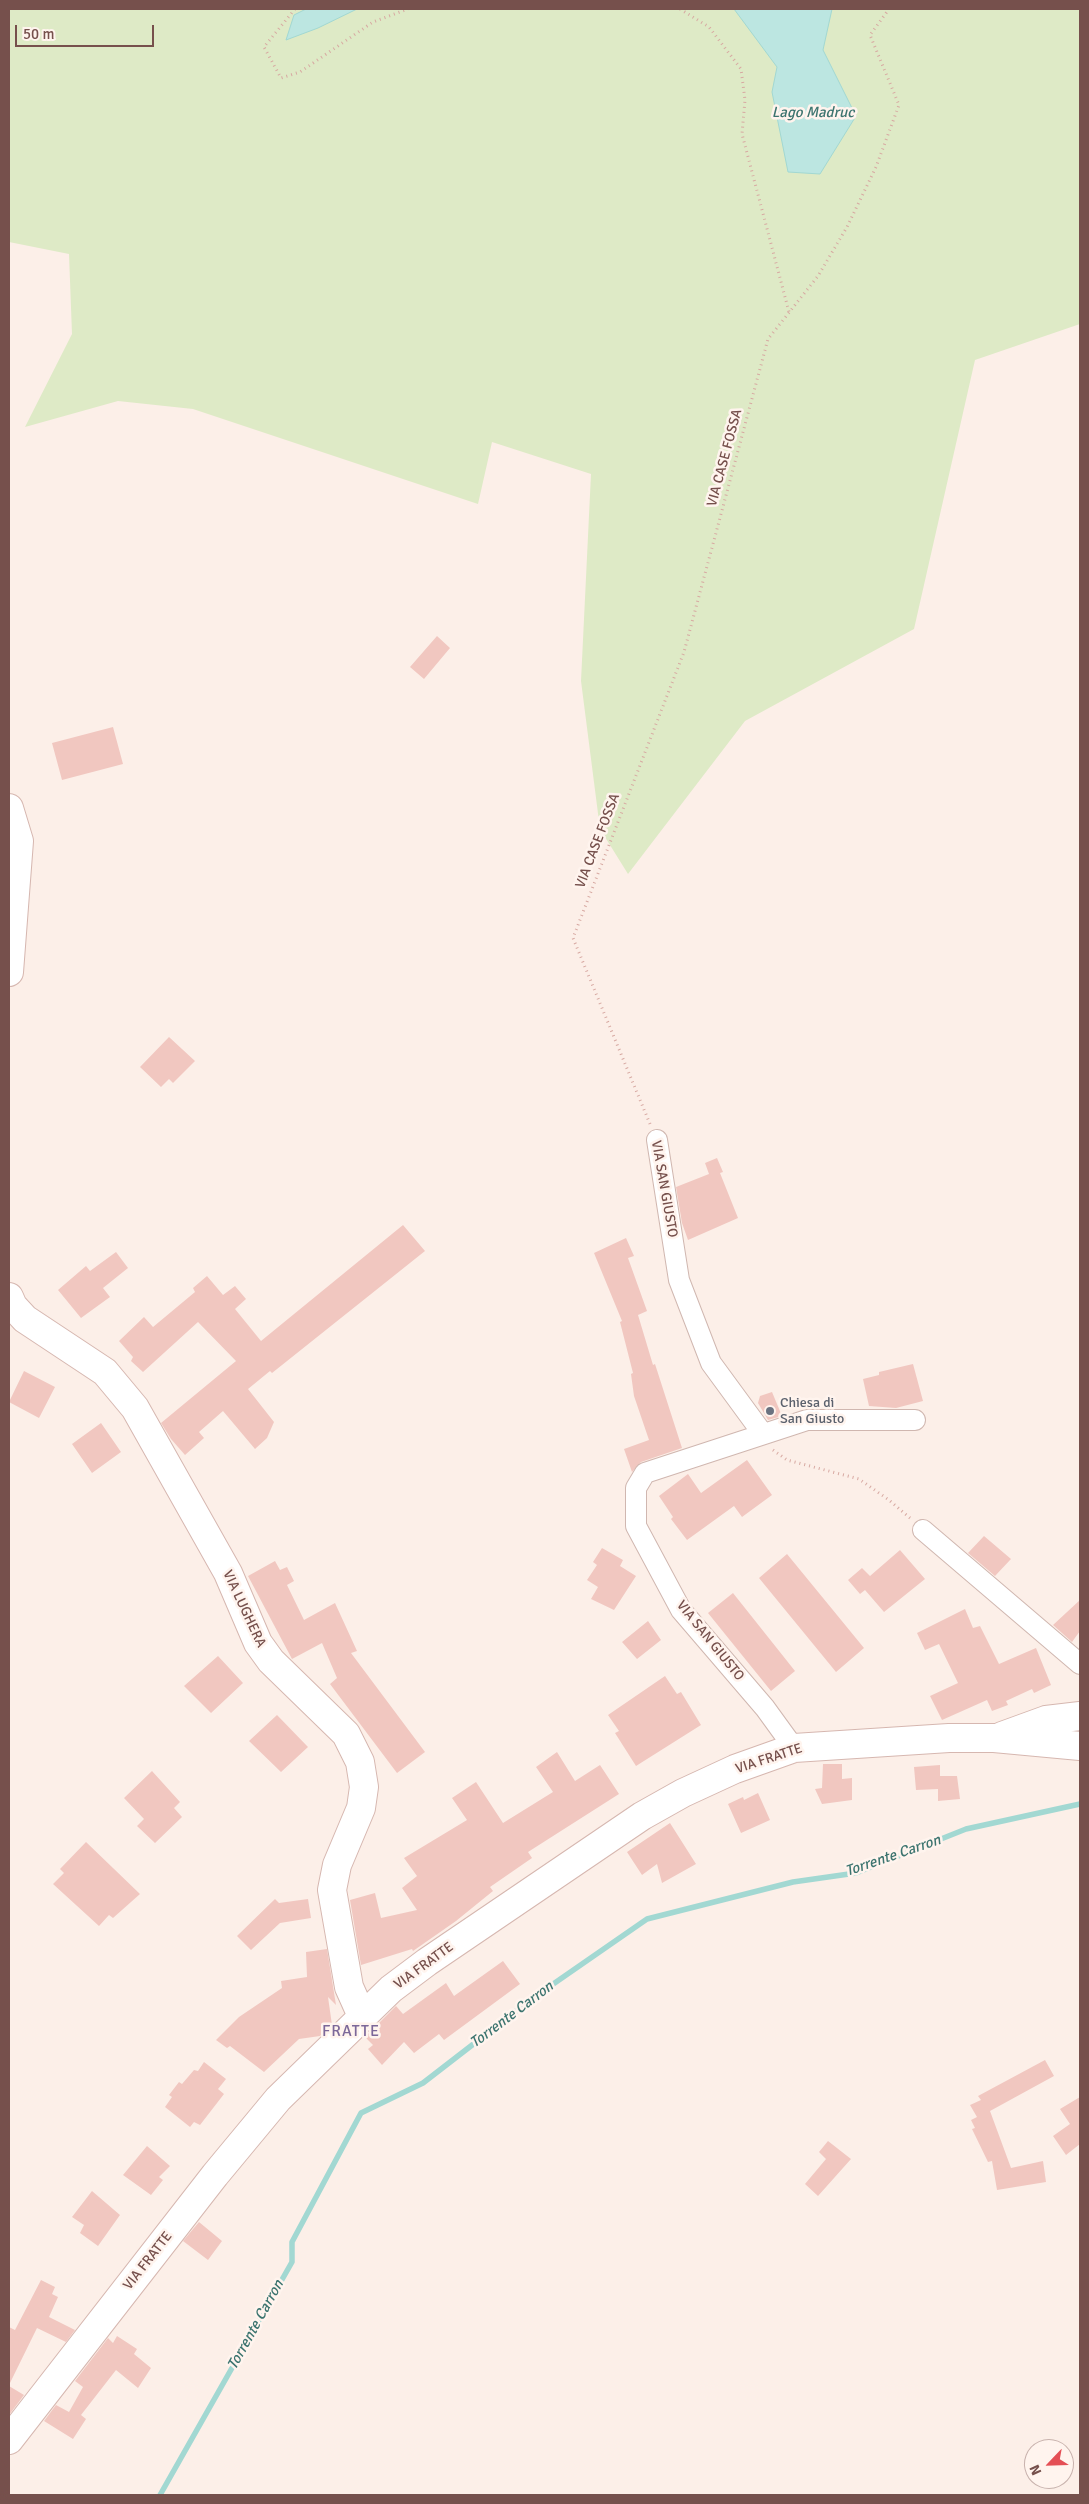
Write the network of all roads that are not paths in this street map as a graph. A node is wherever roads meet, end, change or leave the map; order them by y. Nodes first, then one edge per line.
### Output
1 (9, 808) edge
2 (9, 972) edge
3 (657, 1140) road end
4 (9, 1297) edge
5 (915, 1420) dead end
6 (763, 1434) junction
7 (923, 1530) road end
8 (1080, 1664) edge
9 (1080, 1716) edge
10 (994, 1738) junction
11 (1080, 1746) edge
12 (794, 1748) junction
13 (362, 2016) junction
14 (9, 2440) edge

1 - 2 main road
3 - 6 street, VIA SAN GIUSTO
4 - 13 main road, VIA LUGHERA
5 - 6 street, VIA SAN GIUSTO
6 - 12 street, VIA SAN GIUSTO
7 - 8 street
9 - 10 main road
10 - 11 main road
10 - 12 main road, VIA FRATTE
12 - 13 main road, VIA FRATTE
13 - 14 main road, VIA FRATTE

